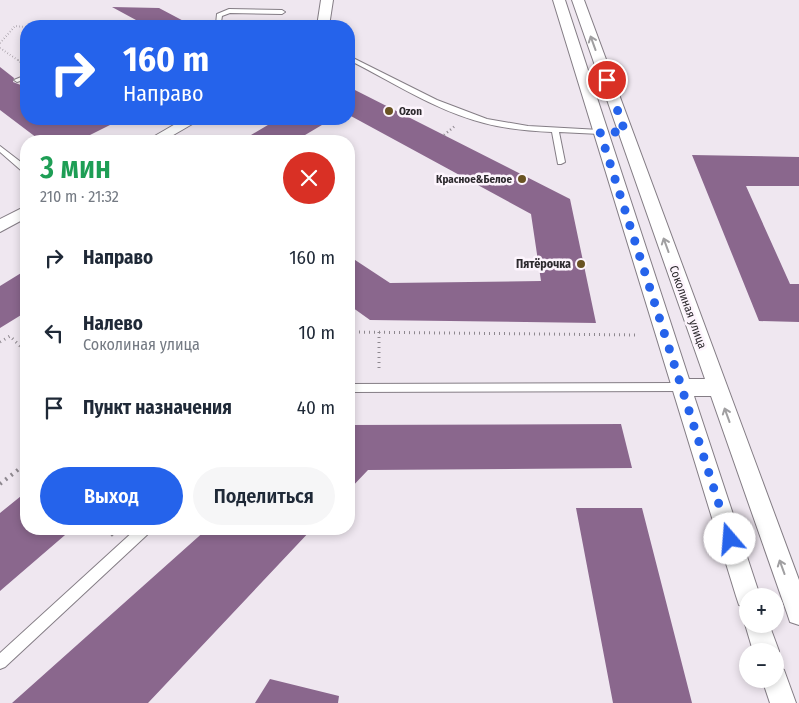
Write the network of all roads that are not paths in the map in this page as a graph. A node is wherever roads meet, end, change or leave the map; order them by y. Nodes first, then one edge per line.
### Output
1 (327, 0) edge
2 (559, 0) edge
3 (578, 0) edge
4 (282, 12) dead end
5 (218, 20) edge
6 (324, 20) edge
7 (355, 61) edge
8 (183, 125) edge
9 (555, 130) junction
10 (600, 132) junction
11 (625, 132) junction
12 (165, 135) edge
13 (0, 148) edge
14 (561, 162) dead end
15 (20, 165) edge
16 (20, 214) edge
17 (0, 226) edge
18 (681, 387) junction
19 (355, 388) edge
20 (718, 388) junction
21 (138, 535) edge
22 (745, 588) edge
23 (799, 613) edge
24 (0, 662) edge
25 (778, 688) edge
26 (783, 703) edge

1 - 6 street
2 - 10 street
11 -> 3 street, Соколиная улица
4 - 5 lane
7 - 9 lane
8 - 12 street
9 - 10 lane
9 - 14 lane
10 - 11 street
10 - 18 street
20 -> 11 street, Соколиная улица
13 - 15 lane
16 - 17 street
18 - 19 lane
18 - 20 street
18 - 22 street
23 -> 20 street, Соколиная улица
21 - 24 lane
25 - 26 street

